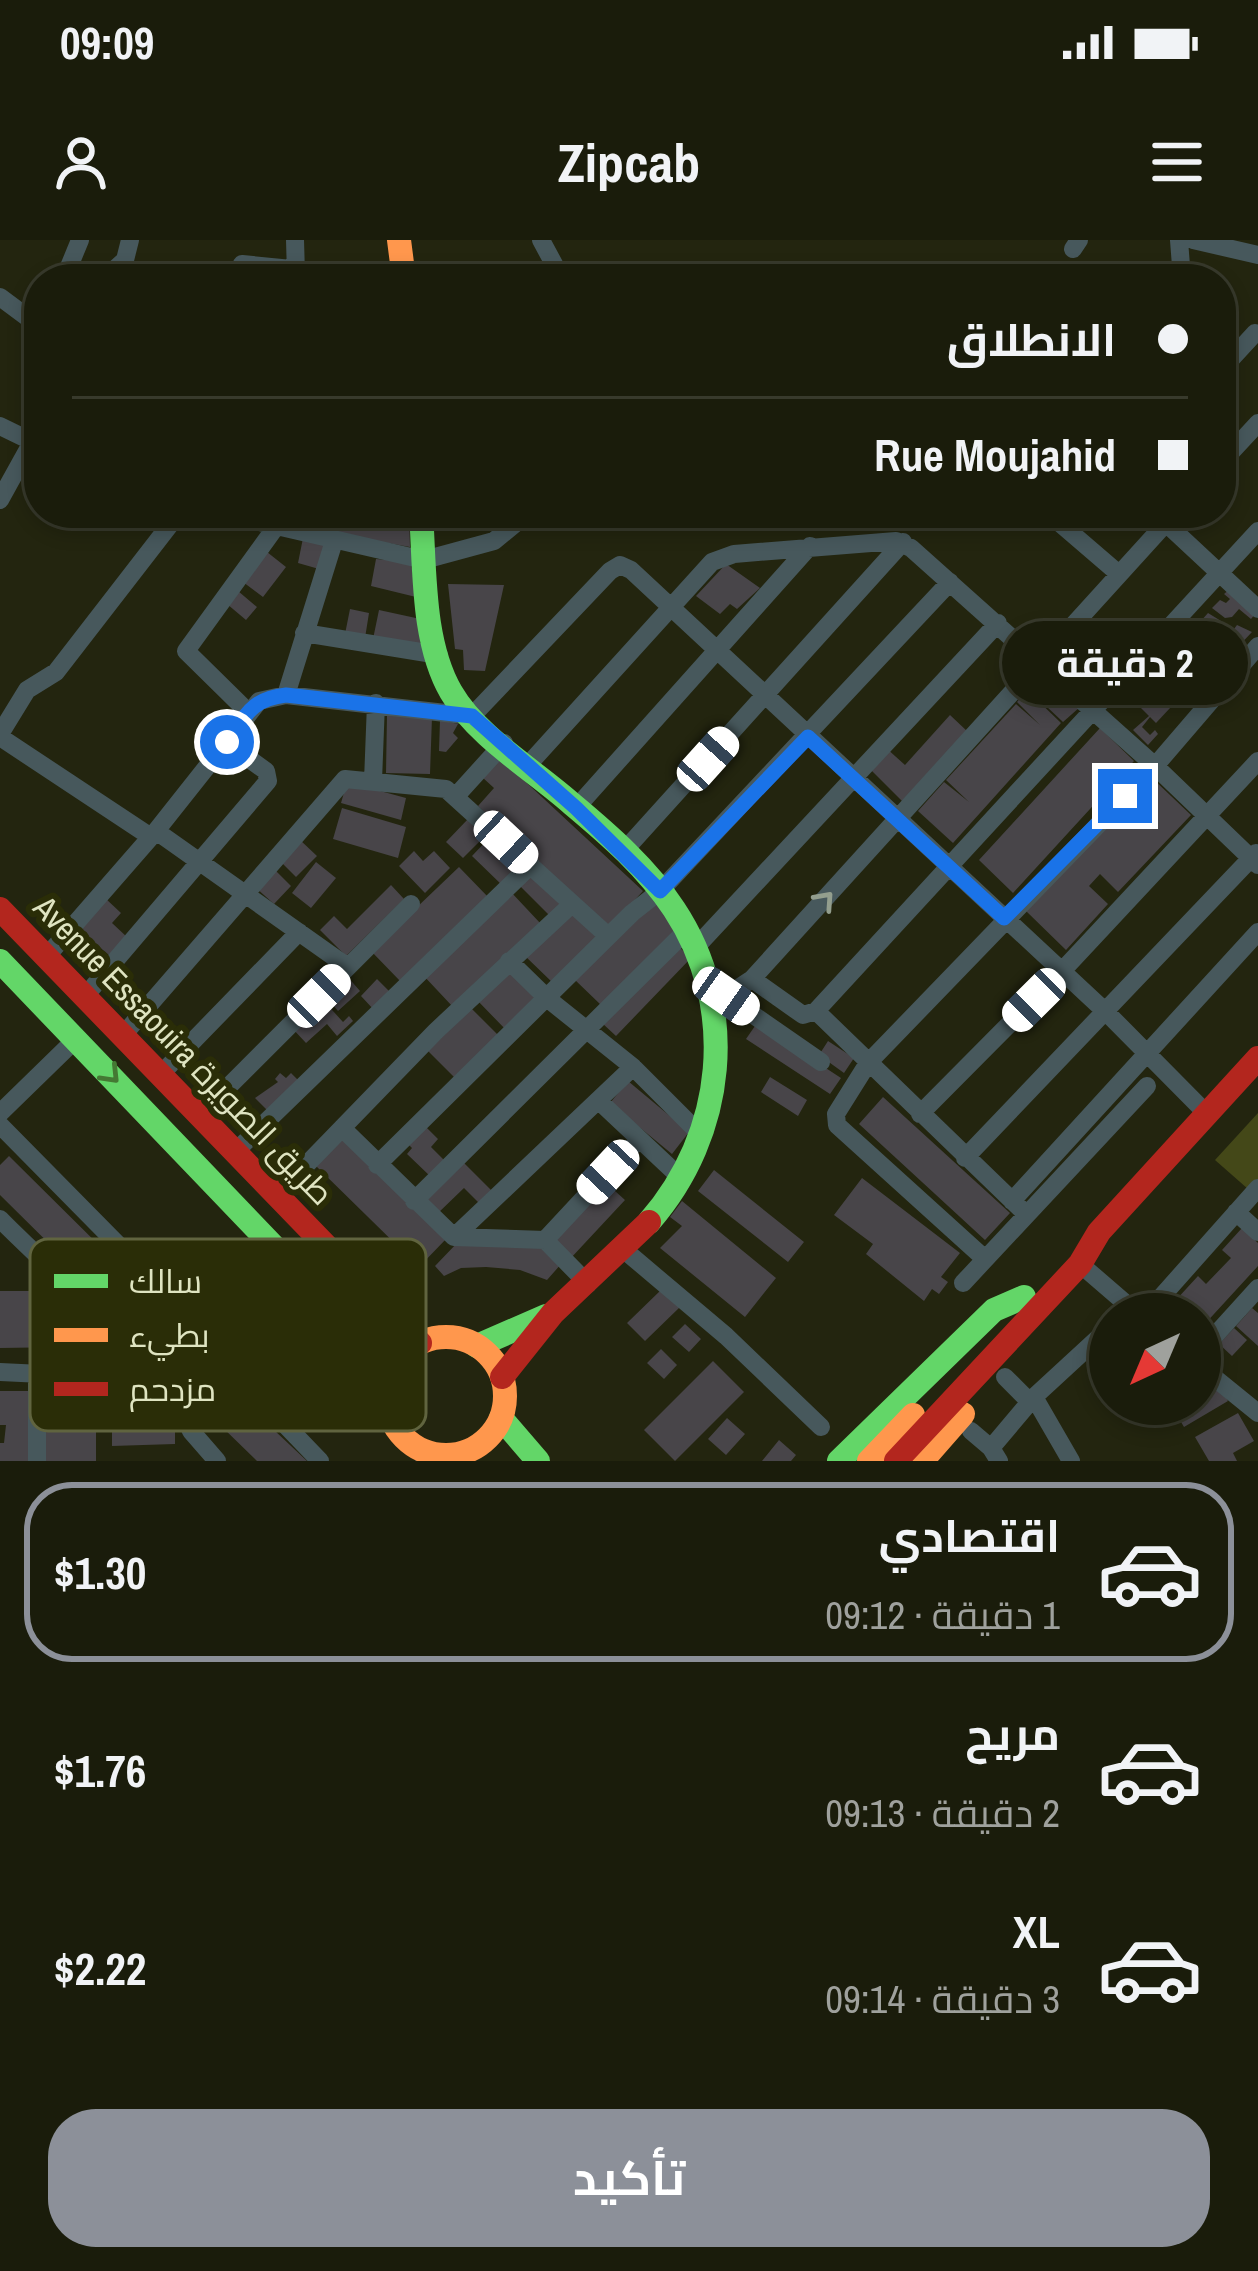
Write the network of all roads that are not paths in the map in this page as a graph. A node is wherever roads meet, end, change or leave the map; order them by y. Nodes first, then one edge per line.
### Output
1 (1195, 240) edge
2 (1258, 255) edge
3 (1258, 423) edge
4 (1236, 447) edge
5 (24, 461) edge
6 (0, 500) edge
7 (167, 528) edge
8 (274, 528) joint
9 (422, 528) edge
10 (510, 528) edge
11 (1065, 528) edge
12 (1156, 528) edge
13 (1177, 528) edge
14 (1258, 531) edge
15 (334, 542) junction
16 (904, 542) junction
17 (810, 546) junction
18 (424, 560) junction
19 (1219, 572) junction
20 (1119, 574) junction
21 (950, 582) junction
22 (670, 608) junction
23 (1258, 609) edge
24 (998, 623) junction
25 (304, 632) junction
26 (1258, 646) edge
27 (717, 652) junction
28 (439, 655) junction
29 (1037, 661) junction
30 (286, 695) junction
31 (765, 696) junction
32 (376, 704) junction
33 (247, 711) junction
34 (1094, 712) junction
35 (472, 716) junction
36 (0, 735) edge
37 (808, 737) junction
38 (227, 742) junction
39 (504, 743) junction
40 (1258, 761) edge
41 (528, 765) junction
42 (1155, 766) junction
43 (852, 777) junction
44 (373, 782) junction
45 (456, 796) junction
46 (576, 808) junction
47 (1207, 816) junction
48 (898, 820) junction
49 (154, 834) junction
50 (622, 852) junction
51 (1255, 858) edge
52 (201, 862) junction
53 (531, 865) junction
54 (949, 866) junction
55 (660, 891) junction
56 (243, 892) junction
57 (411, 904) dead end
58 (572, 904) junction
59 (0, 909) edge
60 (1004, 918) junction
61 (299, 932) junction
62 (1258, 932) edge
63 (608, 936) junction
64 (692, 939) junction
65 (47, 956) junction
66 (0, 961) edge
67 (509, 961) junction
68 (348, 967) junction
69 (1062, 971) junction
70 (752, 979) junction
71 (86, 995) junction
72 (548, 999) junction
73 (720, 1000) junction
74 (816, 1011) junction
75 (1107, 1013) junction
76 (588, 1030) junction
77 (124, 1034) junction
78 (76, 1039) junction
79 (1147, 1053) junction
80 (821, 1062) dead end
81 (868, 1064) junction
82 (1256, 1065) edge
83 (633, 1067) junction
84 (162, 1072) junction
85 (1147, 1086) dead end
86 (599, 1101) junction
87 (202, 1113) junction
88 (0, 1114) edge
89 (920, 1114) junction
90 (1207, 1114) junction
91 (0, 1125) edge
92 (342, 1128) junction
93 (702, 1136) junction
94 (639, 1139) junction
95 (17, 1142) junction
96 (237, 1150) junction
97 (0, 1158) edge
98 (965, 1158) junction
99 (377, 1165) junction
100 (682, 1179) junction
101 (1258, 1188) edge
102 (279, 1193) junction
103 (415, 1202) junction
104 (1019, 1208) junction
105 (1236, 1212) junction
106 (0, 1219) edge
107 (1099, 1232) junction
108 (1258, 1232) edge
109 (454, 1237) junction
110 (113, 1239) edge
111 (267, 1239) edge
112 (323, 1239) edge
113 (544, 1240) junction
114 (623, 1250) junction
115 (30, 1251) edge
116 (985, 1259) junction
117 (1080, 1264) junction
118 (963, 1283) dead end
119 (588, 1284) junction
120 (1113, 1293) edge
121 (1154, 1293) edge
122 (1255, 1296) edge
123 (1031, 1302) junction
124 (554, 1312) junction
125 (1221, 1331) edge
126 (426, 1341) edge
127 (477, 1346) junction
128 (1089, 1347) edge
129 (0, 1372) edge
130 (30, 1374) edge
131 (502, 1377) junction
132 (1005, 1377) dead end
133 (1221, 1383) edge
134 (1032, 1400) junction
135 (1258, 1414) edge
136 (501, 1418) junction
137 (821, 1427) dead end
138 (191, 1431) edge
139 (295, 1431) edge
140 (398, 1431) edge
141 (971, 1431) dead end
142 (203, 1445) junction
143 (995, 1454) edge
144 (423, 1456) edge
145 (468, 1457) edge
146 (188, 1461) edge
147 (217, 1461) edge
148 (320, 1461) edge
149 (538, 1461) edge
150 (839, 1461) edge
151 (869, 1461) edge
152 (896, 1461) edge
153 (922, 1461) edge
154 (1071, 1461) edge

1 - 2 street
3 - 4 street
5 - 6 street
7 - 36 street
8 - 15 street
8 - 33 street
9 - 18 main road
10 - 18 street
11 - 20 street
12 - 20 street
13 - 19 street
14 - 19 street
15 - 18 street
15 - 25 street
16 - 17 street
16 - 21 street
16 - 31 street
17 - 22 street
17 - 27 street
18 - 28 main road
19 - 23 street
19 - 34 street
20 - 29 street
21 - 24 street
21 - 37 street
22 - 27 street
22 - 35 street
22 - 41 street
24 - 29 street
24 - 43 street
25 - 28 street
25 - 30 street
26 - 42 street
27 - 31 street
27 - 46 street
28 - 35 main road
29 - 34 street
29 - 48 street
30 - 32 street
30 - 33 street
31 - 37 street
31 - 50 street
32 - 35 street
32 - 44 street
33 - 38 street
34 - 42 street
34 - 54 street
35 - 39 main road
36 - 49 street
37 - 43 street
37 - 55 street
38 - 49 street
38 - 52 street
39 - 41 main road
39 - 45 street
40 - 47 street
41 - 46 main road
42 - 47 street
42 - 60 street
43 - 48 street
43 - 64 street
44 - 45 street
44 - 56 street
45 - 53 street
46 - 50 main road
47 - 51 street
47 - 69 street
48 - 54 street
70 -> 48 street
49 - 52 street
49 - 65 street
50 - 55 main road
51 - 75 street
52 - 56 street
52 - 71 street
53 - 58 street
53 - 96 street
54 - 60 street
54 - 74 street
55 - 63 street
55 - 64 main road
56 - 61 street
56 - 77 street
57 - 68 street
58 - 63 street
58 - 67 street
59 - 65 main road, Avenue Essaouira طريق الصويرة
60 - 69 street
60 - 81 street
61 - 68 street
61 - 84 street
62 - 79 street
63 - 72 street
64 - 73 main road
64 - 76 street
65 - 71 main road, Avenue Essaouira طريق الصويرة
66 - 78 main road, Avenue Essaouira طريق الصويرة
67 - 72 street
67 - 92 street
68 - 87 street
69 - 75 street
69 - 89 street
70 - 73 street
70 - 74 street
71 - 77 main road, Avenue Essaouira طريق الصويرة
72 - 76 street
72 - 99 street
73 - 80 street
73 - 93 main road
74 - 81 street
75 - 79 street
75 - 98 street
76 - 83 street
76 - 103 street
77 - 84 main road, Avenue Essaouira طريق الصويرة
78 - 88 street
78 -> 111 main road, Avenue Essaouira طريق الصويرة
79 - 90 street
79 - 104 street
81 - 89 street
81 - 116 street
82 - 90 main road
83 - 86 street
83 - 93 street
84 - 87 main road, Avenue Essaouira طريق الصويرة
85 - 104 street
86 - 94 street
86 - 109 street
87 - 96 main road, Avenue Essaouira طريق الصويرة
89 - 98 street
90 - 107 main road
91 - 95 street
92 - 99 street
92 - 102 street
93 - 100 main road
94 - 100 street
94 - 113 street
95 - 97 street
95 - 110 street
96 - 102 main road, Avenue Essaouira طريق الصويرة
98 - 104 street
99 - 103 street
100 - 114 main road
101 - 105 street
102 - 112 main road, Avenue Essaouira طريق الصويرة
103 - 109 street
104 - 116 street
105 - 108 street
105 - 121 street
106 - 115 street
107 - 117 main road
107 - 123 main road
109 - 113 street
113 - 119 street
114 - 119 main road
114 - 137 street
116 - 118 street
117 - 120 street
117 - 123 main road
119 - 124 main road
122 - 125 street
123 - 150 main road
123 - 151 main road
123 - 152 main road
123 - 153 main road
124 - 127 main road
124 - 131 main road
126 - 127 main road
127 - 131 main road
128 - 134 street
129 - 130 street
131 - 136 main road
132 - 134 street
133 - 135 street
134 - 143 street
134 - 154 street
136 - 145 main road
136 - 149 main road
138 - 142 street
139 - 148 street
140 - 144 main road
141 - 143 street
142 - 146 street
142 - 147 street
144 - 145 main road

